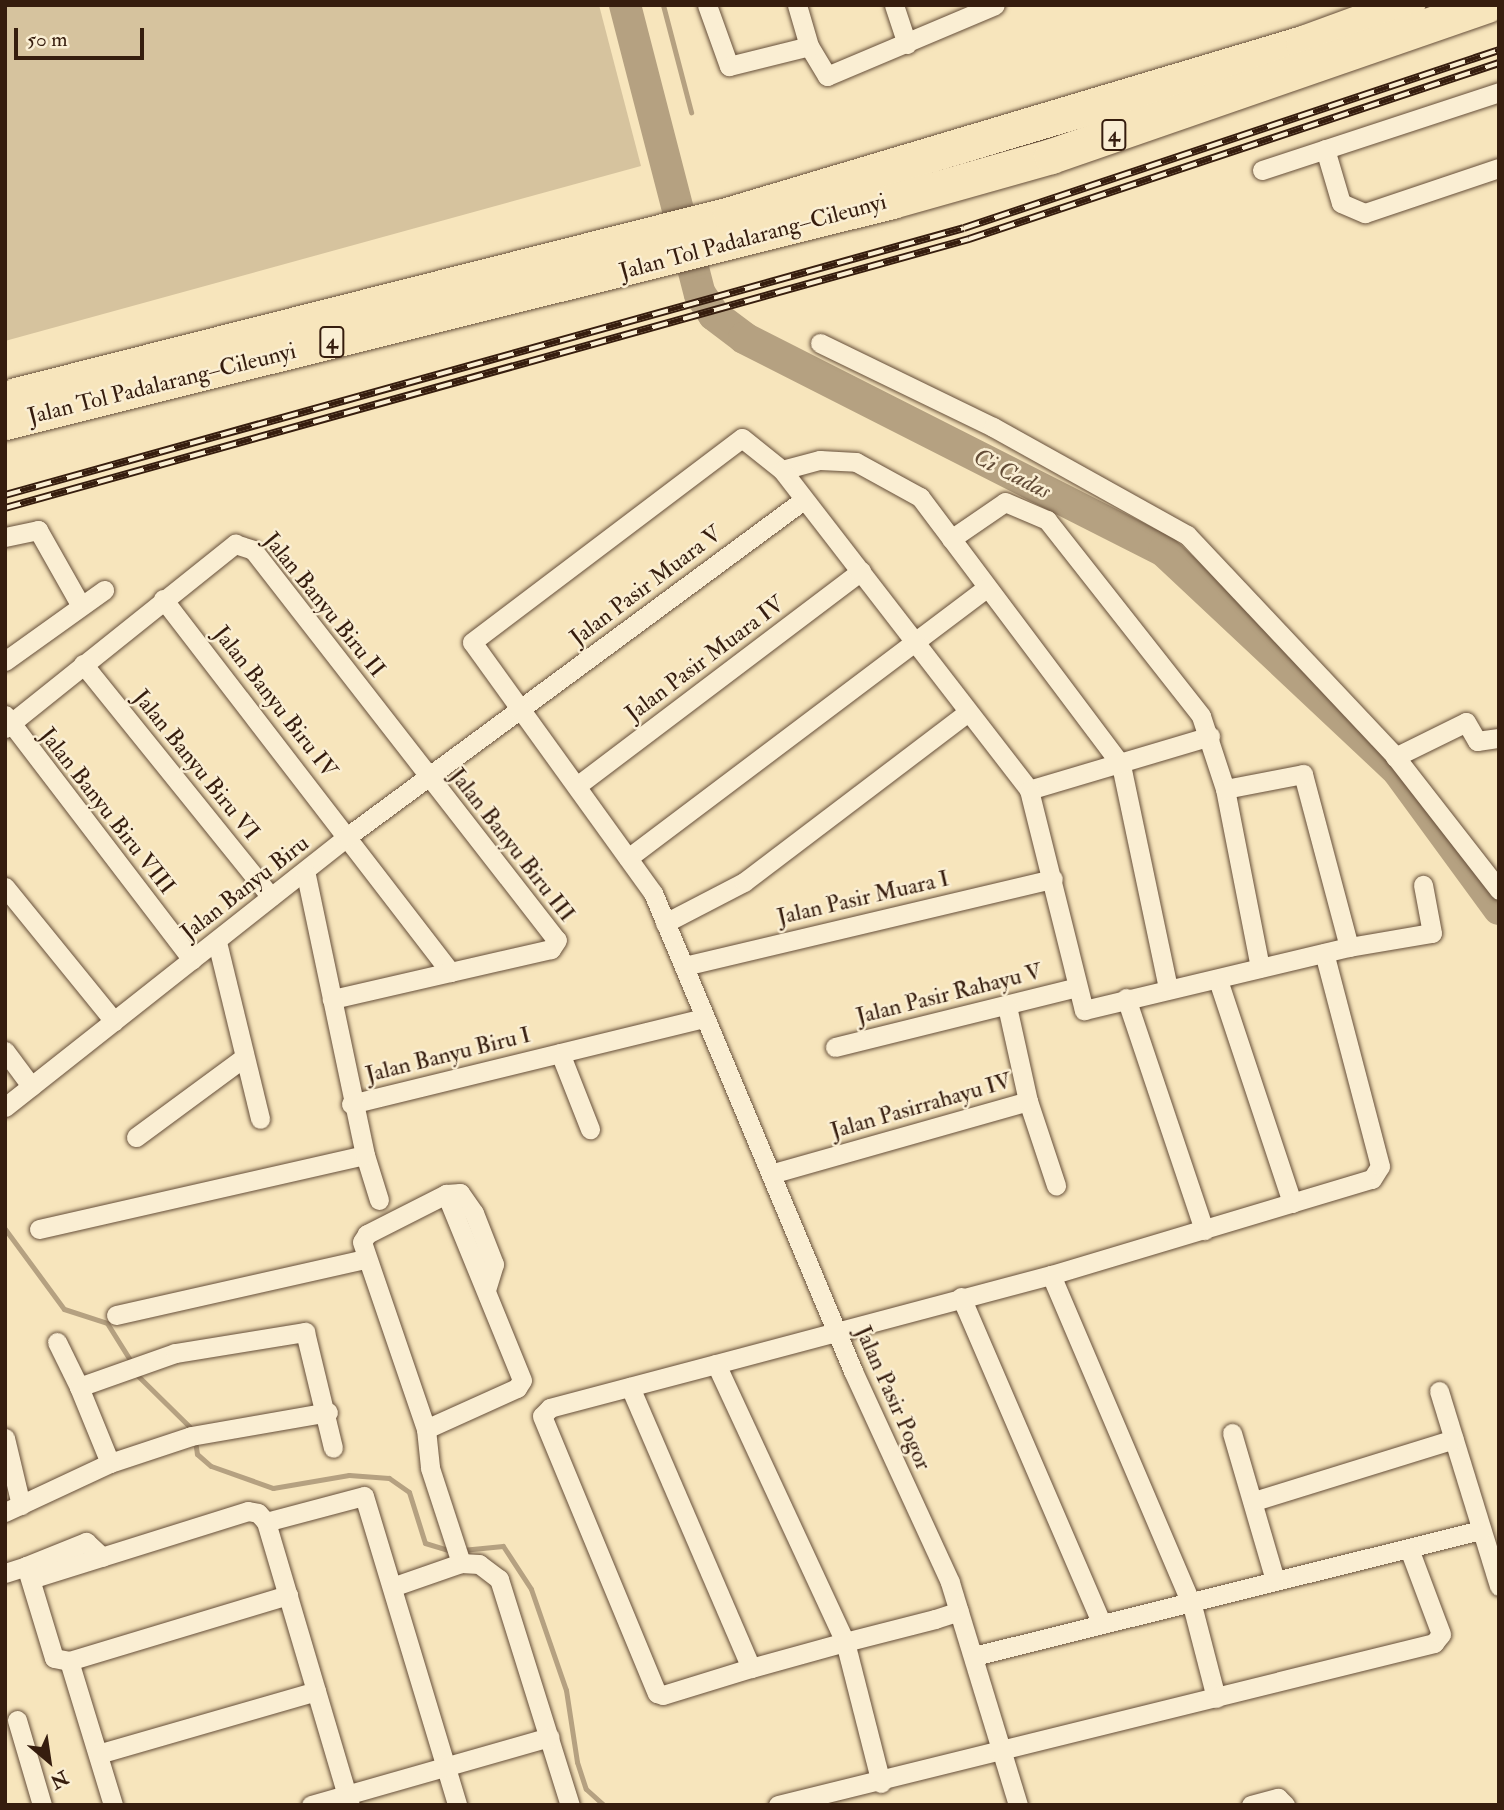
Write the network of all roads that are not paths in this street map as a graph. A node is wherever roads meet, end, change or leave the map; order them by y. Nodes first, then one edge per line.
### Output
1 (707, 5) edge
2 (797, 5) edge
3 (894, 5) edge
4 (1408, 5) edge
5 (1488, 5) edge
6 (991, 6) edge
7 (907, 44) junction
8 (809, 46) junction
9 (1499, 92) edge
10 (1325, 149) junction
11 (1499, 168) edge
12 (1262, 170) dead end
13 (732, 229) junction
14 (657, 248) junction
15 (820, 343) dead end
16 (5, 398) edge
17 (5, 422) edge
18 (782, 470) junction
19 (802, 501) junction
20 (5, 537) edge
21 (951, 539) junction
22 (861, 571) junction
23 (986, 588) junction
24 (104, 590) dead end
25 (163, 599) junction
26 (81, 606) junction
27 (917, 642) junction
28 (5, 661) edge
29 (83, 664) junction
30 (519, 711) junction
31 (967, 713) junction
32 (7, 723) edge
33 (1210, 736) junction
34 (1499, 738) edge
35 (1395, 757) junction
36 (1121, 765) junction
37 (429, 775) junction
38 (578, 785) junction
39 (1225, 789) junction
40 (1030, 790) junction
41 (348, 836) junction
42 (628, 858) junction
43 (306, 874) junction
44 (1053, 879) junction
45 (1423, 885) dead end
46 (5, 887) edge
47 (1499, 890) edge
48 (271, 897) junction
49 (665, 923) junction
50 (217, 943) junction
51 (1349, 947) junction
52 (1324, 953) junction
53 (192, 960) junction
54 (684, 966) junction
55 (1260, 968) junction
56 (450, 972) junction
57 (1218, 980) junction
58 (1074, 988) junction
59 (1168, 988) junction
60 (1126, 998) junction
61 (332, 999) junction
62 (1007, 1006) junction
63 (703, 1018) junction
64 (114, 1021) junction
65 (835, 1047) dead end
66 (5, 1051) edge
67 (560, 1052) junction
68 (243, 1058) junction
69 (31, 1086) junction
70 (1028, 1101) junction
71 (351, 1104) junction
72 (5, 1107) edge
73 (261, 1119) dead end
74 (590, 1129) dead end
75 (136, 1137) dead end
76 (365, 1155) junction
77 (774, 1173) junction
78 (1056, 1185) dead end
79 (379, 1200) dead end
80 (1292, 1203) junction
81 (39, 1229) dead end
82 (1204, 1230) junction
83 (365, 1259) junction
84 (1051, 1275) junction
85 (961, 1297) junction
86 (116, 1315) dead end
87 (836, 1329) junction
88 (57, 1342) dead end
89 (716, 1364) junction
90 (79, 1387) junction
91 (630, 1387) junction
92 (1440, 1391) dead end
93 (328, 1412) junction
94 (426, 1429) junction
95 (1232, 1433) dead end
96 (5, 1438) edge
97 (1454, 1439) junction
98 (333, 1448) dead end
99 (110, 1463) junction
100 (1254, 1501) junction
101 (13, 1508) edge
102 (266, 1522) junction
103 (1481, 1530) junction
104 (1409, 1549) junction
105 (460, 1560) junction
106 (5, 1573) edge
107 (28, 1573) junction
108 (1275, 1580) junction
109 (1499, 1586) edge
110 (392, 1587) junction
111 (288, 1595) junction
112 (1192, 1605) junction
113 (960, 1611) junction
114 (1102, 1624) junction
115 (845, 1642) junction
116 (974, 1656) junction
117 (69, 1661) junction
118 (751, 1668) junction
119 (316, 1691) junction
120 (1216, 1698) junction
121 (17, 1720) dead end
122 (550, 1737) junction
123 (1001, 1751) junction
124 (97, 1754) junction
125 (444, 1765) junction
126 (881, 1783) junction
127 (349, 1801) edge
128 (42, 1805) edge
129 (113, 1805) edge
130 (311, 1805) edge
131 (457, 1805) edge
132 (570, 1805) edge
133 (778, 1805) edge
134 (1018, 1805) edge
135 (1251, 1805) edge
136 (1285, 1805) edge

1 - 8 street
2 - 8 street
3 - 7 street
4 - 13 highway, Jalan Tol Padalarang–Cileunyi / 4
5 - 13 highway, Jalan Tol Padalarang–Cileunyi / 4
6 - 7 street
7 - 8 street
9 - 10 street
10 - 11 street
10 - 12 street
13 - 14 highway, Jalan Tol Padalarang–Cileunyi / 4
14 - 16 highway, Jalan Tol Padalarang–Cileunyi / 4
14 - 17 highway, Jalan Tol Padalarang–Cileunyi / 4
15 - 35 street
18 - 19 street
18 - 21 street
18 - 30 street, Jalan Pasir Pogor
19 - 22 street
19 - 30 street, Jalan Pasir Muara V
20 - 26 street
21 - 23 street
21 - 33 street
22 - 27 street
22 - 38 street, Jalan Pasir Muara IV
23 - 27 street
23 - 36 street
24 - 26 street
25 - 29 street, Jalan Banyu Biru II
25 - 37 street, Jalan Banyu Biru II
25 - 41 street, Jalan Banyu Biru IV
26 - 28 street
27 - 31 street
27 - 42 street
29 - 32 street, Jalan Banyu Biru II
29 - 48 street, Jalan Banyu Biru VI
30 - 37 street, Jalan Banyu Biru
30 - 38 street, Jalan Pasir Pogor
31 - 40 street
31 - 49 street
32 - 53 street, Jalan Banyu Biru VIII
33 - 36 street
33 - 39 street
34 - 35 street
35 - 47 street
36 - 40 street
36 - 59 street
37 - 41 street, Jalan Banyu Biru
37 - 56 street, Jalan Banyu Biru III
38 - 42 street, Jalan Pasir Pogor
39 - 51 street
39 - 55 street
40 - 44 street
41 - 43 street, Jalan Banyu Biru
41 - 56 street, Jalan Banyu Biru IV
42 - 49 street, Jalan Pasir Pogor
43 - 48 street, Jalan Banyu Biru
43 - 61 street, Jalan Banyu Biru I
44 - 54 street, Jalan Pasir Muara I
44 - 58 street
45 - 51 street
46 - 64 street
48 - 50 street, Jalan Banyu Biru
49 - 54 street, Jalan Pasir Pogor
50 - 53 street, Jalan Banyu Biru
50 - 68 street
51 - 52 street
52 - 55 street
52 - 80 street
53 - 64 street, Jalan Banyu Biru
54 - 63 street, Jalan Pasir Pogor
55 - 57 street
56 - 61 street
57 - 59 street
57 - 80 street
58 - 60 street
58 - 62 street, Jalan Pasir Rahayu V
59 - 60 street
60 - 82 street
61 - 71 street, Jalan Banyu Biru I
62 - 65 street, Jalan Pasir Rahayu V
62 - 70 street, Jalan Pasirrahayu IV
63 - 67 street, Jalan Banyu Biru I
63 - 77 street, Jalan Pasir Pogor
64 - 69 street, Jalan Banyu Biru
66 - 69 street
67 - 71 street, Jalan Banyu Biru I
67 - 74 street
68 - 73 street
68 - 75 street
69 - 72 street, Jalan Banyu Biru
70 - 77 street, Jalan Pasirrahayu IV
70 - 78 street
71 - 76 street
76 - 79 street
76 - 81 street
77 - 87 street, Jalan Pasir Pogor
80 - 82 street
82 - 84 street
83 - 86 street
83 - 94 street
83 - 94 street
84 - 85 street
84 - 112 street
85 - 87 street
85 - 114 street
87 - 89 street
87 - 113 street, Jalan Pasir Pogor
88 - 90 street
89 - 91 street
89 - 115 street
90 - 93 street
90 - 99 street
91 - 118 street
91 - 118 street
92 - 97 street
93 - 98 street
93 - 99 street
94 - 105 street
95 - 100 street
96 - 101 street
97 - 100 street
97 - 103 street
99 - 101 street
100 - 108 street
102 - 107 street
102 - 110 street
102 - 111 street
103 - 104 street
103 - 109 street
104 - 108 street
104 - 120 street
105 - 110 street
105 - 122 street
106 - 107 street
107 - 117 street
108 - 112 street
110 - 125 street
111 - 117 street
111 - 119 street
112 - 114 street
112 - 120 street
113 - 115 street
113 - 116 street, Jalan Pasir Pogor
114 - 116 street
115 - 118 street
115 - 126 street
116 - 123 street, Jalan Pasir Pogor
117 - 124 street
119 - 124 street
119 - 127 street
120 - 123 street
121 - 128 street
122 - 125 street
122 - 132 street
123 - 126 street
123 - 134 street, Jalan Pasir Pogor
124 - 129 street
125 - 127 street
125 - 131 street
126 - 133 street
127 - 130 street
135 - 136 street

